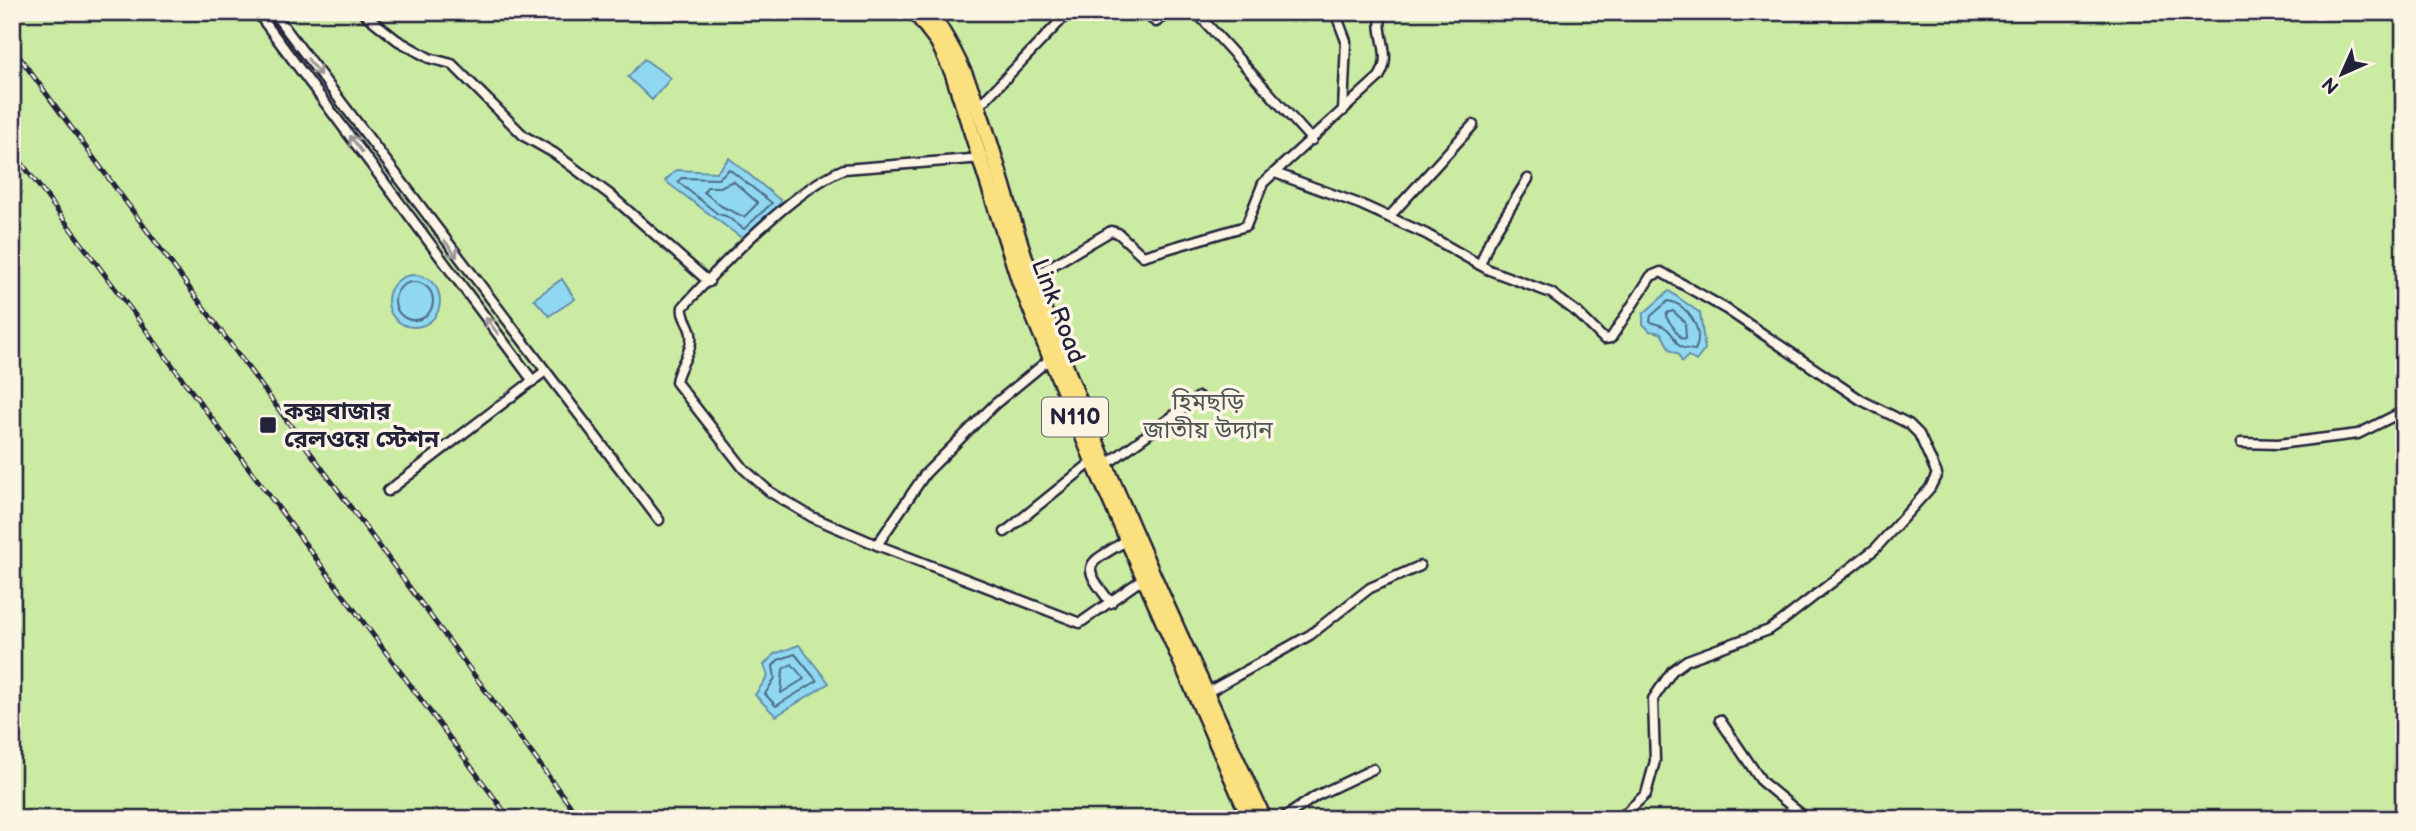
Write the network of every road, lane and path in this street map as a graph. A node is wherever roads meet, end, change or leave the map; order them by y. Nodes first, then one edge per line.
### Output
1 (257, 12) edge
2 (273, 12) edge
3 (362, 12) edge
4 (915, 12) edge
5 (929, 12) edge
6 (1069, 12) edge
7 (1142, 12) edge
8 (1171, 12) edge
9 (1196, 12) edge
10 (1335, 12) edge
11 (1382, 12) edge
12 (978, 107) junction
13 (1343, 111) junction
14 (1473, 125) dead end
15 (1312, 140) junction
16 (987, 158) junction
17 (1275, 173) junction
18 (1528, 179) dead end
19 (1389, 217) junction
20 (1480, 265) junction
21 (1031, 278) junction
22 (709, 282) junction
23 (1051, 358) junction
24 (544, 372) junction
25 (533, 381) junction
26 (1199, 397) dead end
27 (2404, 411) edge
28 (2241, 443) dead end
29 (1100, 463) junction
30 (388, 491) dead end
31 (659, 520) dead end
32 (1005, 532) dead end
33 (1127, 540) junction
34 (877, 545) junction
35 (1420, 566) dead end
36 (1144, 578) junction
37 (1111, 603) junction
38 (1206, 693) junction
39 (1720, 720) dead end
40 (1374, 769) dead end
41 (1250, 819) edge
42 (1264, 819) edge
43 (1282, 819) edge
44 (1619, 819) edge
45 (1807, 819) edge

25 -> 1 street
2 -> 24 street
3 - 22 street
4 - 16 highway, Link Road / N110
5 - 12 highway, Link Road / N110
6 - 12 street
7 - 8 street
9 - 15 street
10 - 13 street
11 - 13 street
12 - 16 highway, Link Road / N110
13 - 15 street
14 - 19 street
15 - 17 street
16 - 21 highway, Link Road / N110
16 - 22 street
16 - 23 highway, Link Road / N110
17 - 19 street
17 - 21 street
18 - 20 street
19 - 20 street
20 - 44 street
21 - 29 highway, Link Road / N110
22 - 34 street
23 - 29 highway, Link Road / N110
23 - 34 street
24 - 25 street
24 - 31 street
25 - 30 street
26 - 29 street
27 - 28 street
29 - 32 street
29 - 33 highway, Link Road / N110
29 - 38 highway, Link Road / N110
33 - 36 highway, Link Road / N110
33 - 37 street
34 - 37 street
35 - 38 street
36 - 37 street
36 - 41 highway, Link Road / N110
38 - 42 highway, Link Road / N110
39 - 45 street
40 - 43 street

